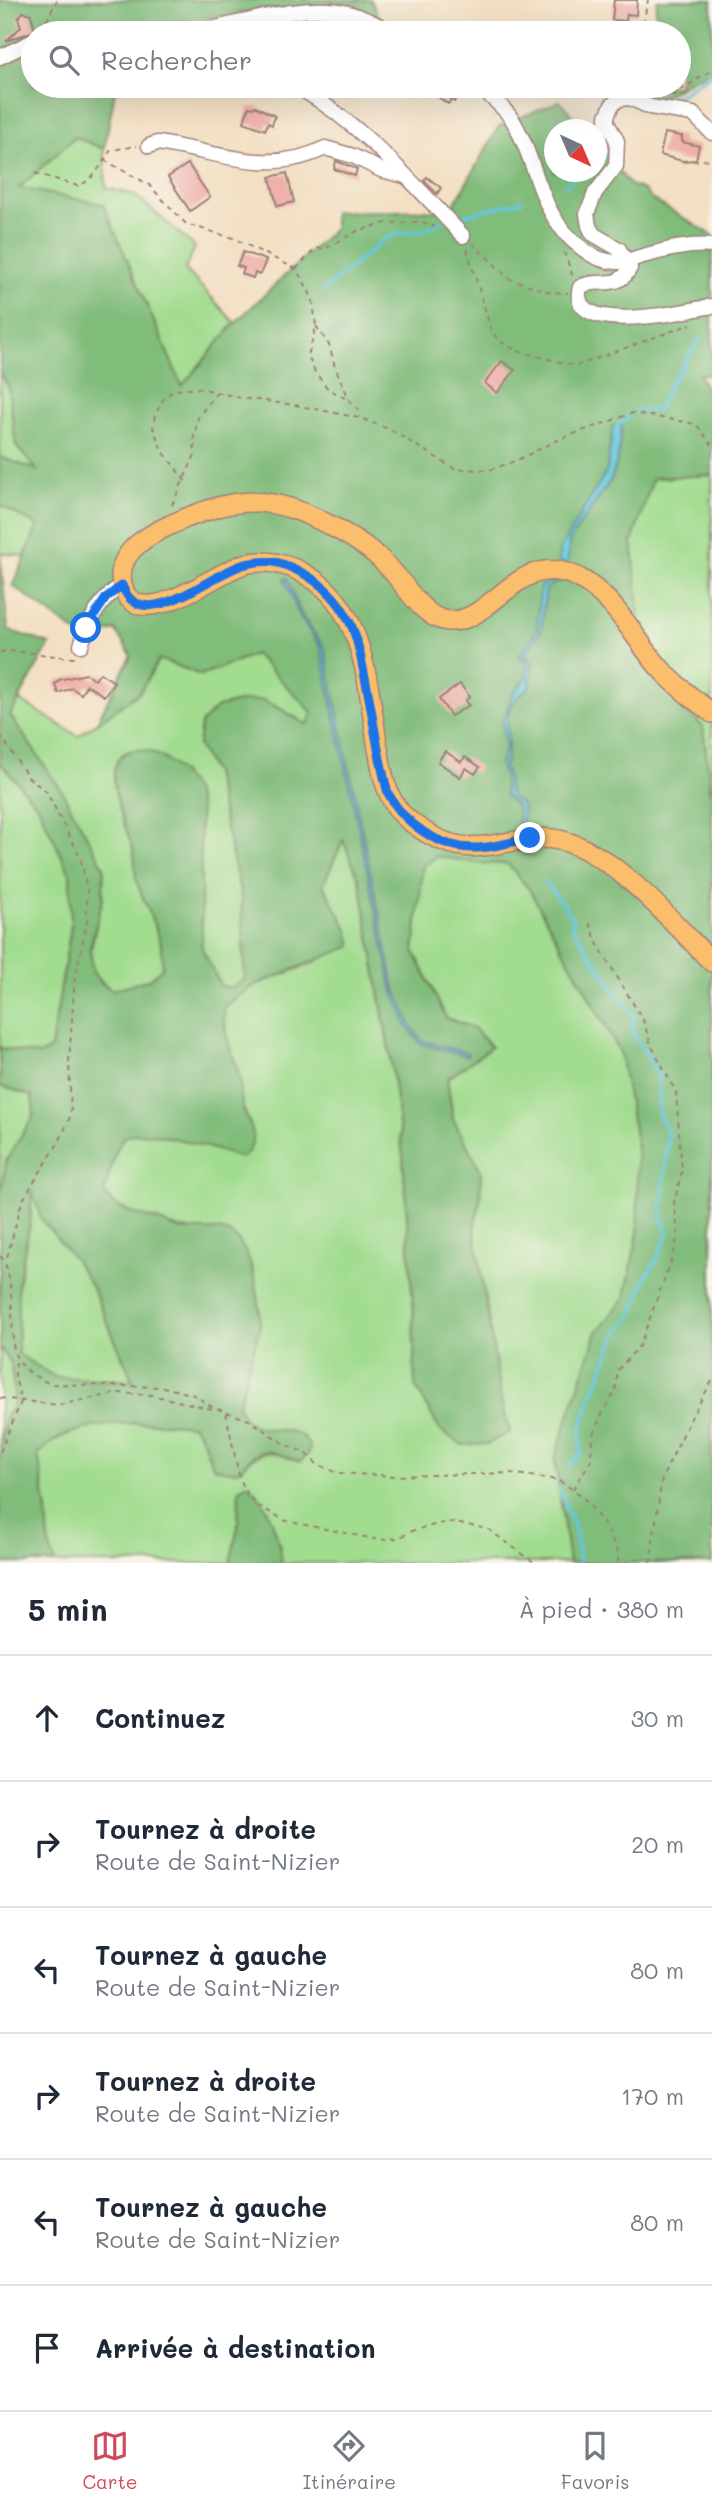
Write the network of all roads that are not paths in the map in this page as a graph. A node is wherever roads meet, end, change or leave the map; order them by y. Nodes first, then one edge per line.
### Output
1 (255, 21) edge
2 (368, 21) edge
3 (21, 47) edge
4 (0, 57) edge
5 (316, 98) edge
6 (492, 98) edge
7 (712, 132) edge
8 (149, 146) road end
9 (405, 176) junction
10 (463, 236) road end
11 (712, 246) edge
12 (626, 261) junction
13 (712, 306) edge
14 (122, 585) junction
15 (79, 651) road end
16 (712, 713) edge
17 (712, 961) edge

1 - 2 street
3 - 4 street
5 - 9 street
6 - 12 street
7 - 12 street
8 - 9 street
9 - 10 street
11 - 12 street
12 - 13 street
14 - 15 street
14 - 16 main road
14 - 17 main road

